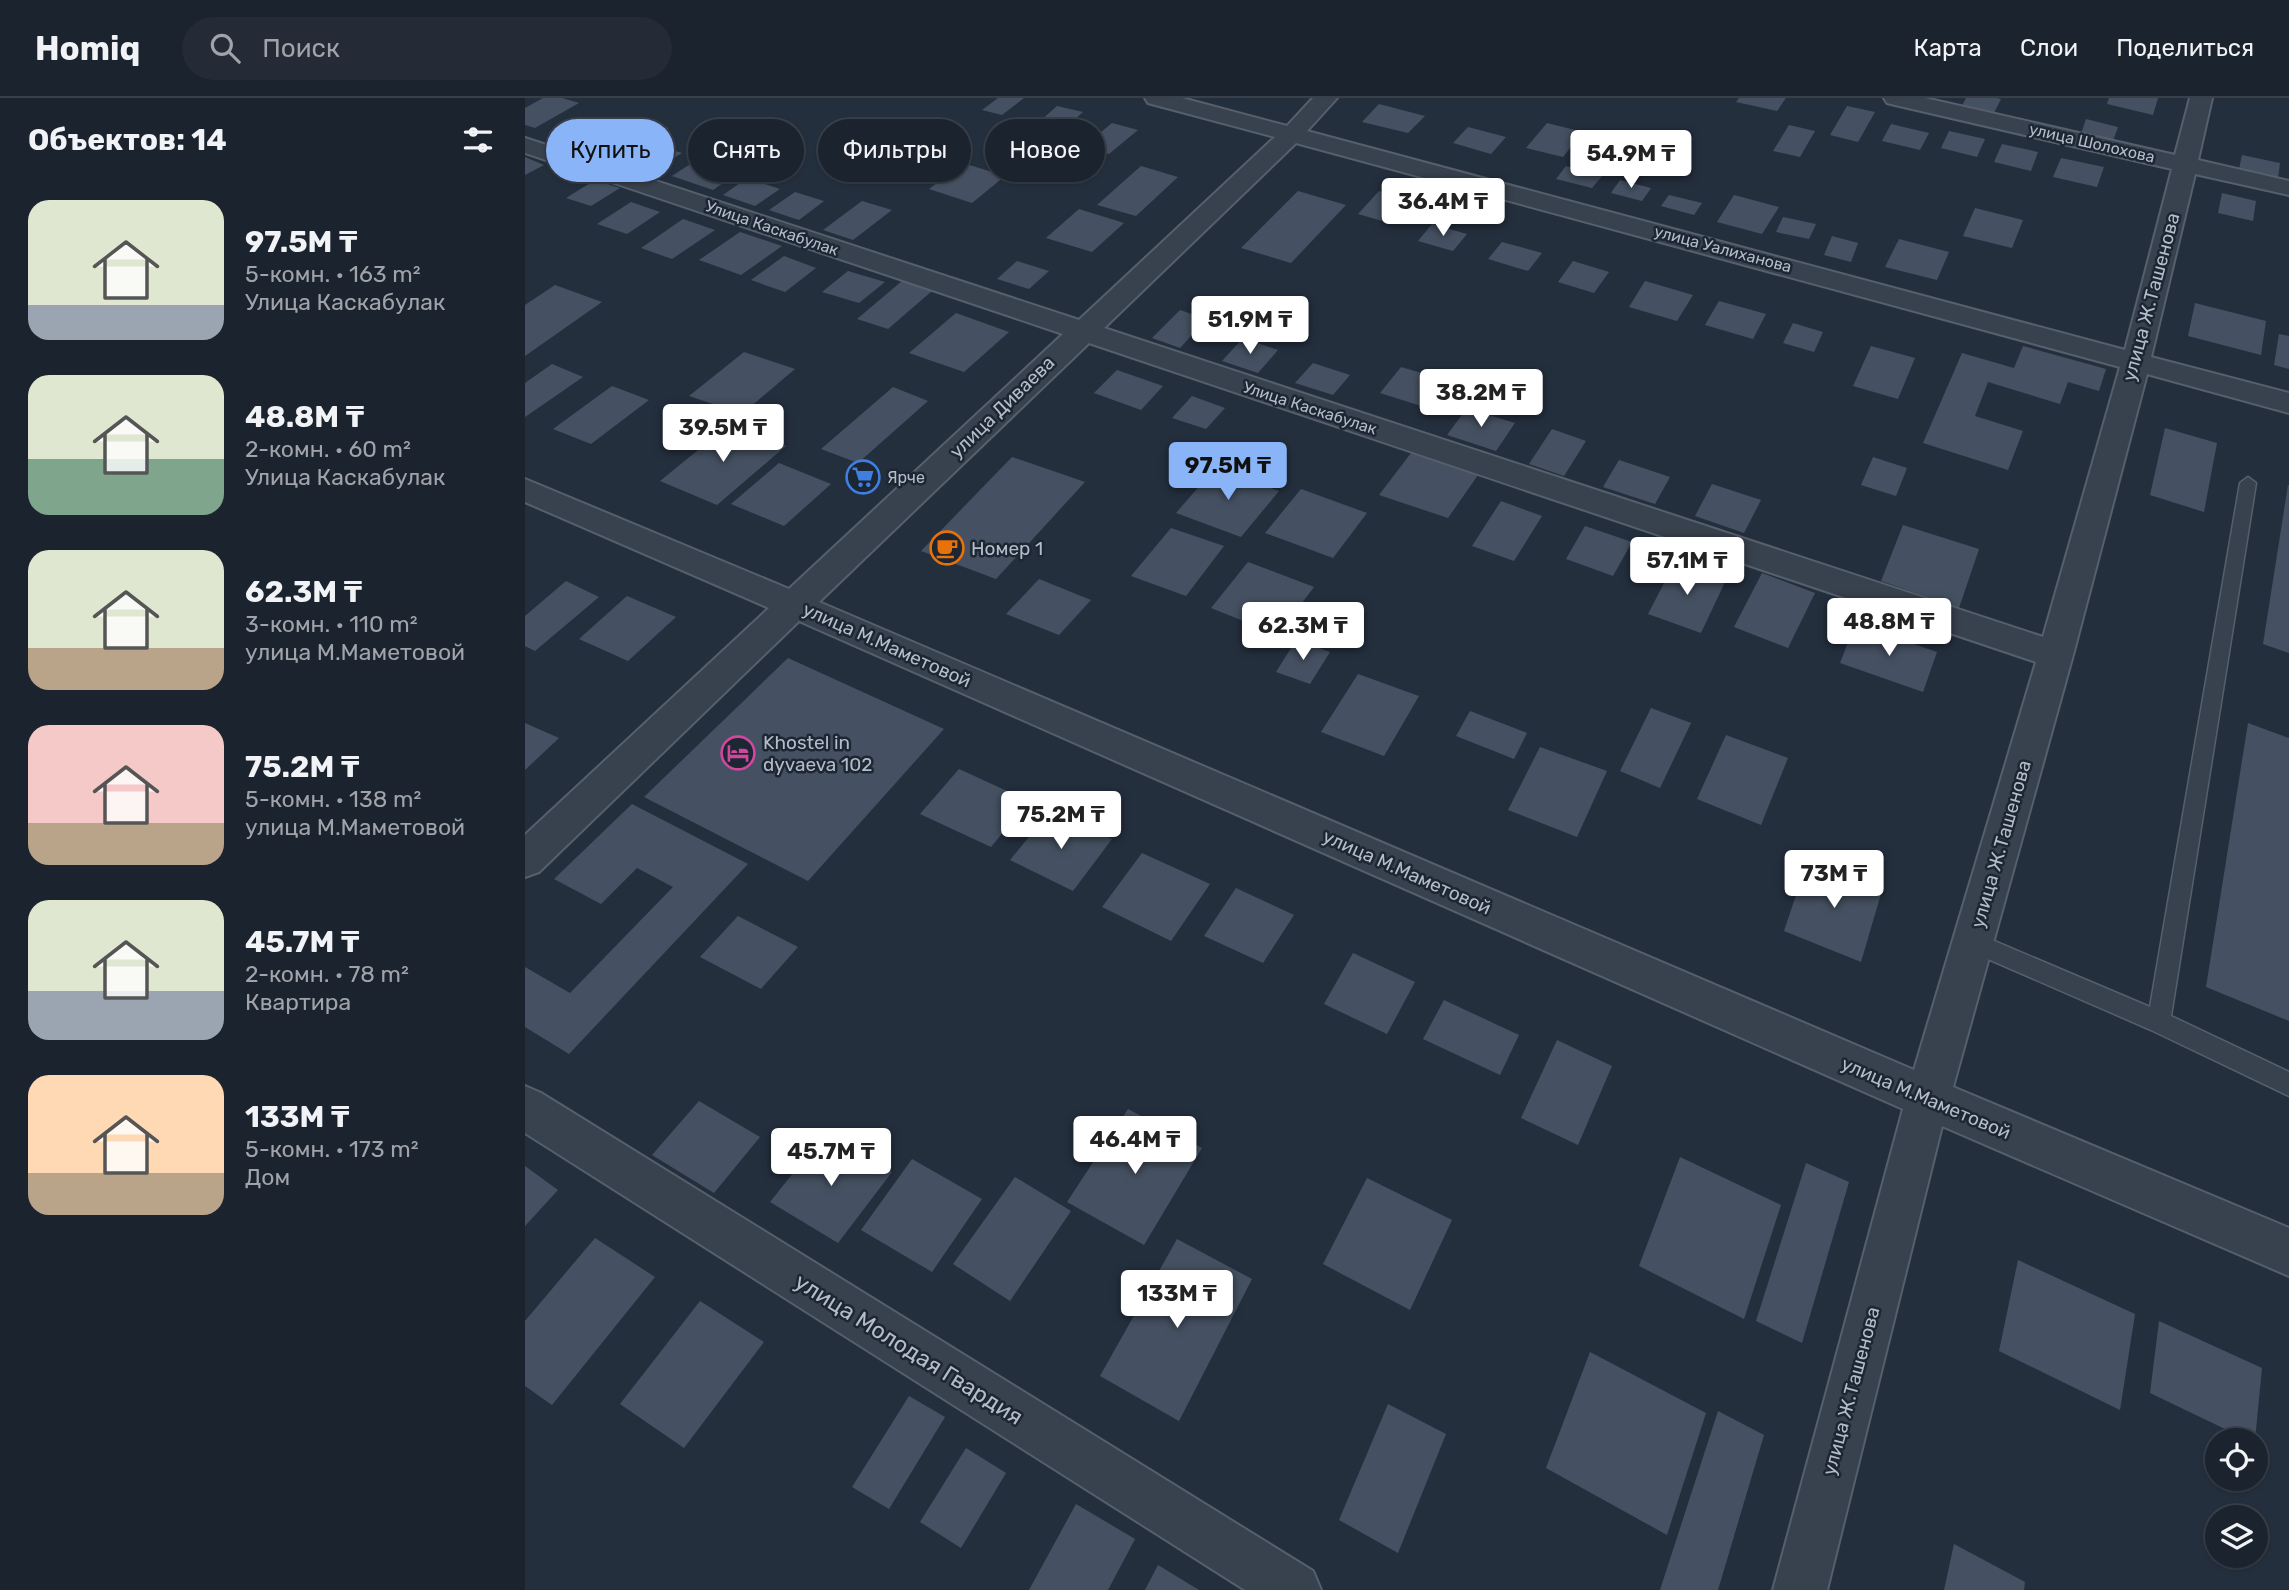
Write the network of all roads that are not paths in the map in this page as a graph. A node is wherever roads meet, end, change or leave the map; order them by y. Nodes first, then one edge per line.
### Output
1 (1156, 98) edge
2 (1327, 98) edge
3 (1895, 98) edge
4 (2201, 98) edge
5 (1293, 133) junction
6 (525, 145) edge
7 (2186, 165) junction
8 (2289, 188) edge
9 (1080, 332) junction
10 (2135, 361) junction
11 (2289, 403) edge
12 (2248, 483) dead end
13 (525, 490) edge
14 (796, 605) junction
15 (2056, 655) junction
16 (525, 860) edge
17 (1973, 942) junction
18 (2159, 1022) junction
19 (2289, 1084) edge
20 (1927, 1099) junction
21 (525, 1108) edge
22 (2289, 1252) edge
23 (1294, 1590) edge
24 (1800, 1590) edge

1 - 5 street, улица Уалиханова
2 - 5 street, улица Диваева
3 - 7 street, улица Шолохова
4 - 7 street, улица Ж.Ташенова
5 - 9 street, улица Диваева
5 - 10 street, улица Уалиханова
6 - 9 street, Улица Каскабулак
7 - 8 street, улица Шолохова
7 - 10 street, улица Ж.Ташенова
9 - 14 street, улица Диваева
9 - 15 street, Улица Каскабулак
10 - 11 street, улица Уалиханова
10 - 15 street, улица Ж.Ташенова
12 - 18 lane
13 - 14 street, улица М.Маметовой
14 - 16 street, улица Диваева
14 - 20 street, улица М.Маметовой
15 - 17 street, улица Ж.Ташенова
17 - 18 lane
17 - 20 street, улица Ж.Ташенова
18 - 19 lane
20 - 22 street, улица М.Маметовой
20 - 24 street, улица Ж.Ташенова
21 - 23 street, улица Молодая Гвардия

